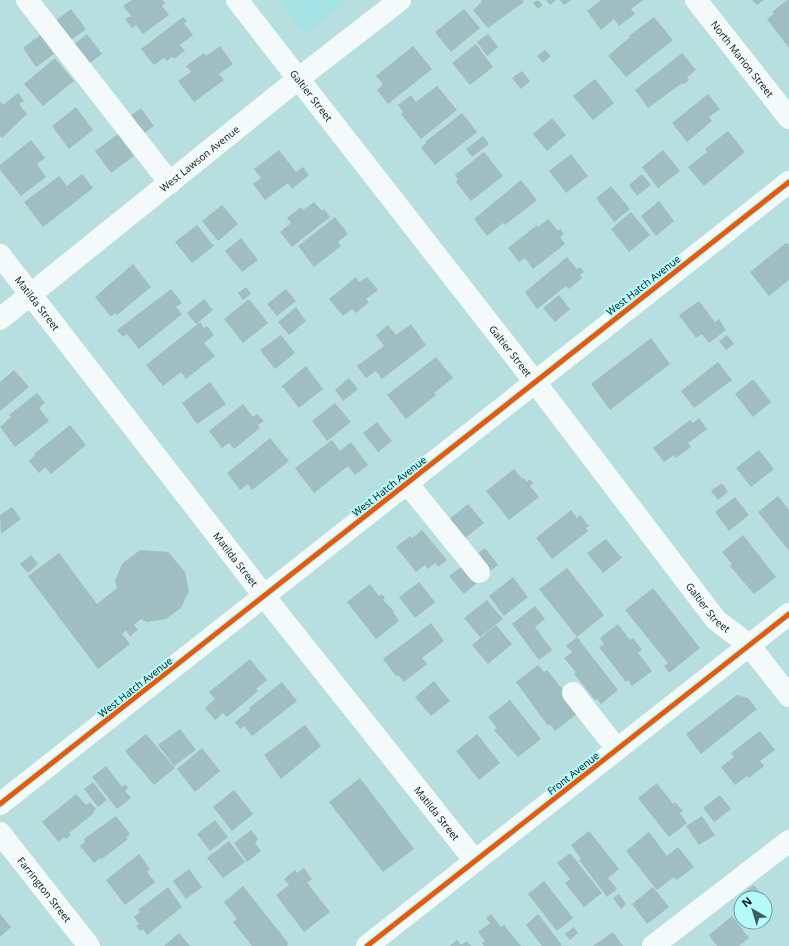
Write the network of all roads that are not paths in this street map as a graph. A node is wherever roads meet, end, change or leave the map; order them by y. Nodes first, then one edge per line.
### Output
1 (27, 0) edge
2 (236, 0) edge
3 (400, 0) edge
4 (696, 0) edge
5 (298, 79) junction
6 (789, 118) edge
7 (170, 182) junction
8 (789, 182) edge
9 (0, 255) edge
10 (31, 294) junction
11 (0, 319) edge
12 (535, 382) junction
13 (407, 483) junction
14 (479, 572) dead end
15 (264, 596) junction
16 (789, 614) edge
17 (749, 646) junction
18 (573, 693) dead end
19 (789, 696) edge
20 (617, 749) junction
21 (0, 804) edge
22 (0, 833) edge
23 (789, 841) edge
24 (475, 861) junction
25 (89, 946) edge
26 (368, 946) edge
27 (653, 946) edge

1 - 7 street
2 - 5 street, Galtier Street
3 - 5 street, West Lawson Avenue
4 - 6 street, North Marion Street
5 - 7 street, West Lawson Avenue
5 - 12 street, Galtier Street
7 - 10 street, West Lawson Avenue
8 - 12 street, West Hatch Avenue
9 - 10 street, Matilda Street
10 - 11 street, West Lawson Avenue
10 - 15 street, Matilda Street
12 - 13 street, West Hatch Avenue
12 - 17 street, Galtier Street
13 - 14 street
13 - 15 street, West Hatch Avenue
15 - 21 street, West Hatch Avenue
15 - 24 street, Matilda Street
16 - 17 street, Front Avenue
17 - 19 street, Galtier Street
17 - 20 street, Front Avenue
18 - 20 street
20 - 24 street, Front Avenue
22 - 25 street, Farrington Street
23 - 27 street
24 - 26 street, Front Avenue

